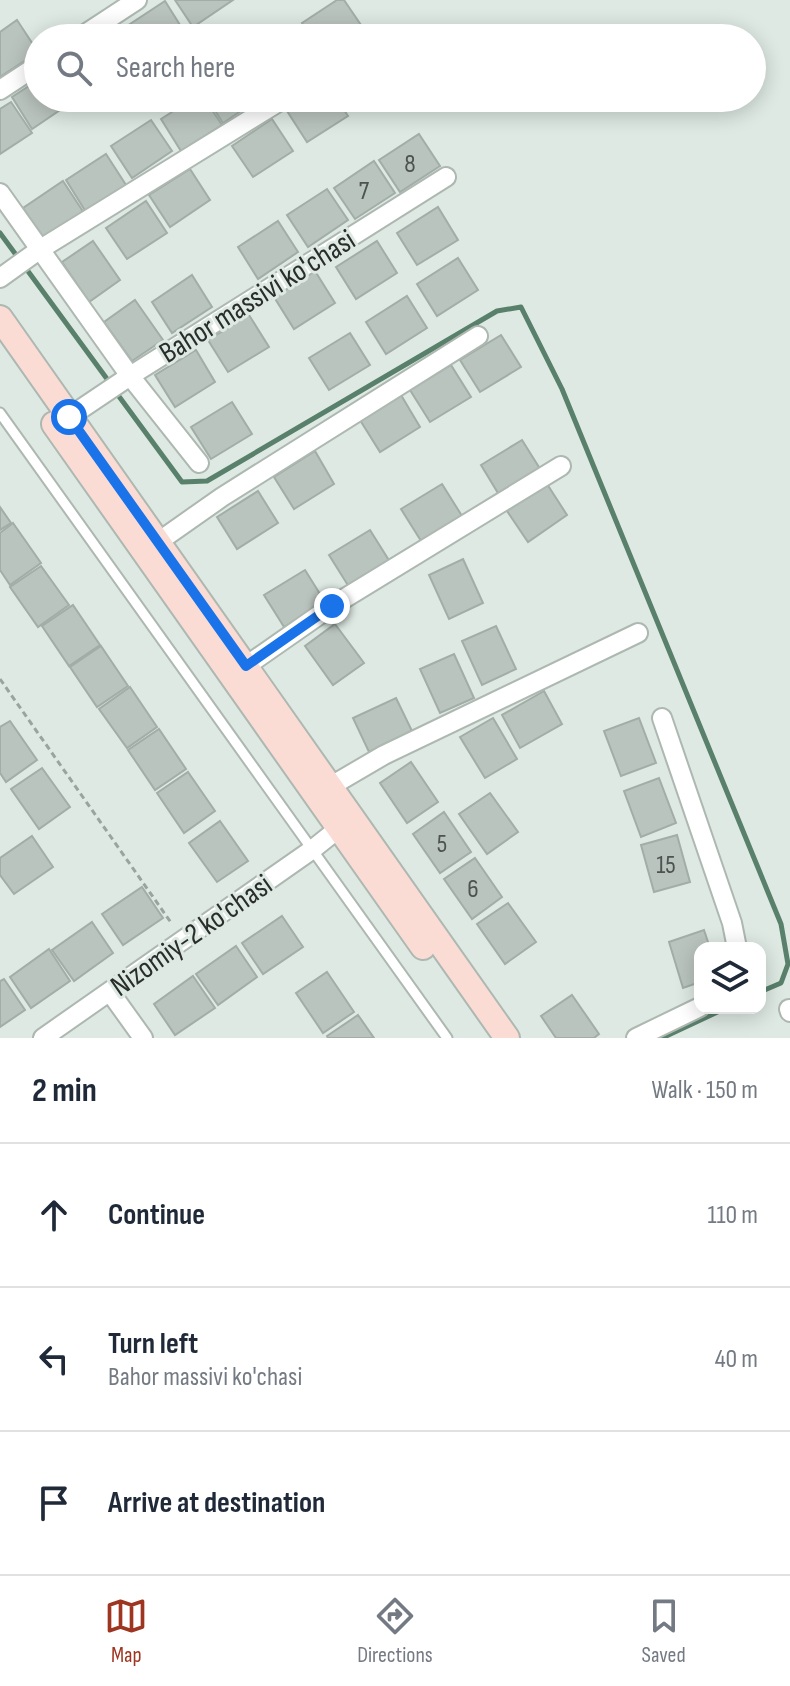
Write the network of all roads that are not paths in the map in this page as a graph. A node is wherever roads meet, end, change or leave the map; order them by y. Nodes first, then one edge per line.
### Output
1 (137, 0) edge
2 (100, 24) edge
3 (24, 74) edge
4 (0, 90) edge
5 (262, 112) edge
6 (446, 177) dead end
7 (0, 193) edge
8 (39, 250) junction
9 (0, 278) edge
10 (0, 318) edge
11 (478, 336) dead end
12 (0, 347) edge
13 (130, 376) junction
14 (0, 413) edge
15 (69, 417) junction
16 (199, 463) dead end
17 (561, 466) dead end
18 (158, 542) junction
19 (638, 633) dead end
20 (246, 666) junction
21 (662, 718) dead end
22 (331, 786) junction
23 (338, 829) junction
24 (313, 849) junction
25 (736, 942) edge
26 (110, 992) junction
27 (694, 1010) edge
28 (43, 1038) edge
29 (143, 1038) edge
30 (447, 1038) edge
31 (489, 1038) edge
32 (507, 1038) edge
33 (636, 1038) edge

1 - 2 street
3 - 4 street
5 - 8 street
6 - 13 street, Bahor massivi ko'chasi
7 - 8 street
8 - 9 street
8 - 13 street
10 - 15 main road
11 - 18 street
12 - 23 main road
13 - 15 street, Bahor massivi ko'chasi
13 - 16 street
14 - 24 lane
15 - 18 main road
17 - 20 street
18 - 20 main road
19 - 22 street
20 - 22 main road
21 - 25 street
22 - 32 main road
23 - 24 street, Nizomiy-2 ko'chasi
23 - 31 main road
24 - 26 street, Nizomiy-2 ko'chasi
24 - 30 lane
26 - 28 street, Nizomiy-2 ko'chasi
26 - 29 street
27 - 33 street

